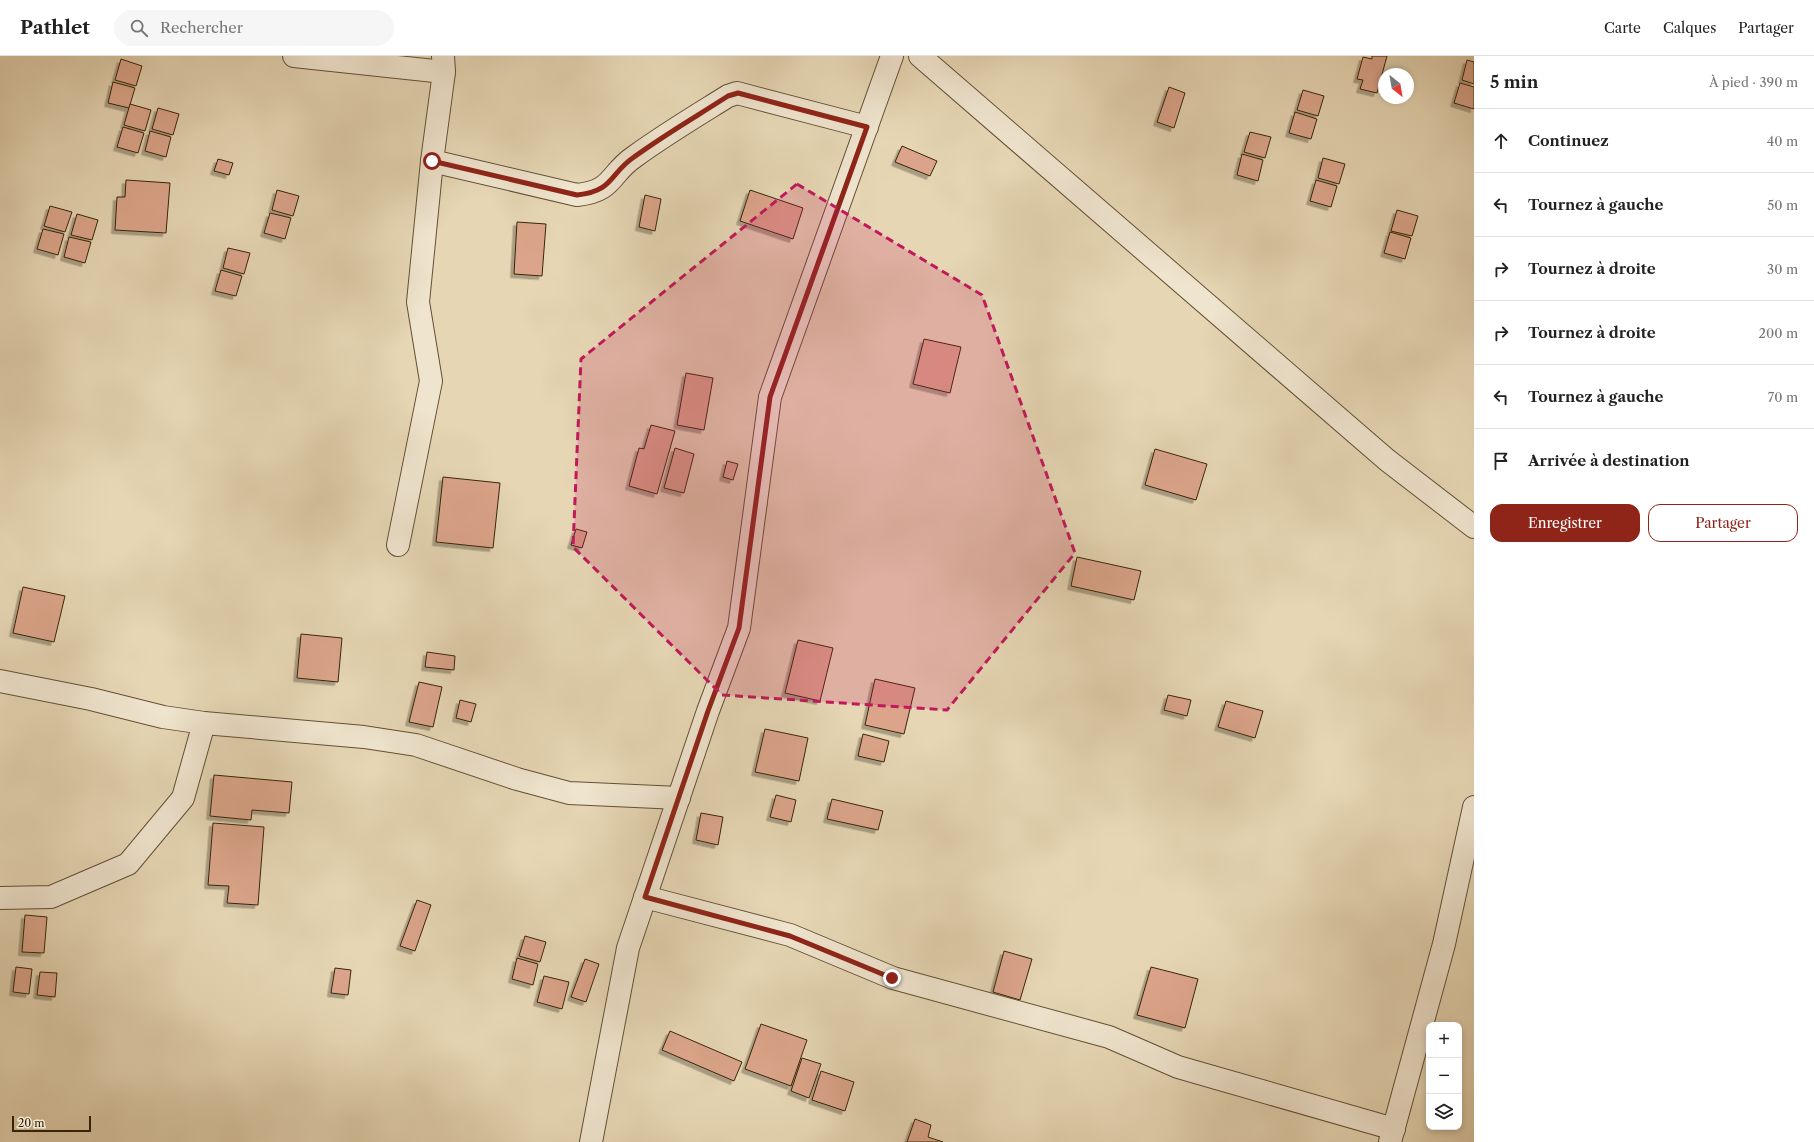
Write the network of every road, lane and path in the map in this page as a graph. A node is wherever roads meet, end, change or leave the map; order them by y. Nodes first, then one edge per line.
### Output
1 (294, 56) edge
2 (892, 56) edge
3 (920, 56) edge
4 (444, 64) edge
5 (867, 127) junction
6 (432, 161) junction
7 (1474, 527) edge
8 (398, 545) dead end
9 (0, 681) edge
10 (204, 723) junction
11 (679, 798) junction
12 (1474, 807) edge
13 (645, 897) junction
14 (0, 898) edge
15 (1392, 1135) edge
16 (591, 1142) edge

1 - 4 street
2 - 5 street
3 - 7 street
4 - 6 street
5 - 6 street
5 - 11 street
6 - 8 street
9 - 10 street
10 - 11 street
10 - 14 street
11 - 13 street
12 - 15 street
13 - 15 street
13 - 16 street

